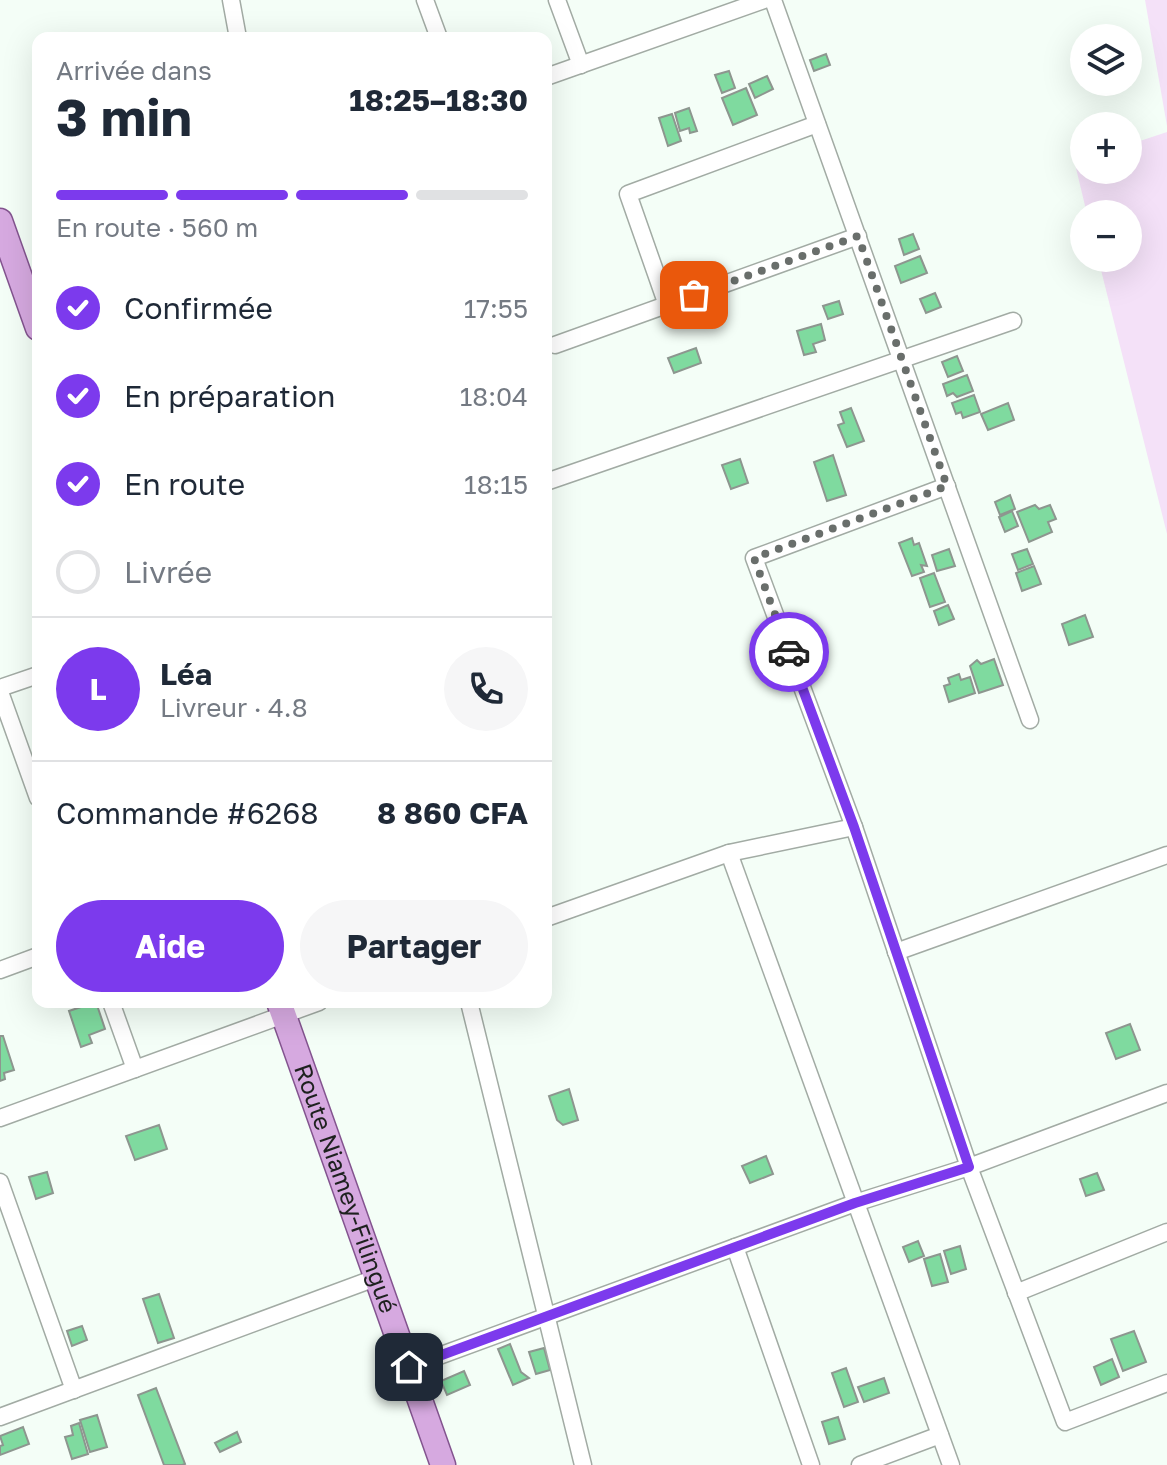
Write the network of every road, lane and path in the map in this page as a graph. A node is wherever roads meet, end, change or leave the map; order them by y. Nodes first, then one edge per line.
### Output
1 (231, 0) edge
2 (425, 0) edge
3 (557, 0) edge
4 (764, 0) edge
5 (773, 0) edge
6 (237, 32) edge
7 (437, 32) edge
8 (581, 65) junction
9 (552, 75) edge
10 (817, 124) junction
11 (0, 221) edge
12 (858, 236) junction
13 (667, 305) junction
14 (32, 311) edge
15 (1013, 321) dead end
16 (555, 345) dead end
17 (901, 359) junction
18 (552, 480) edge
19 (947, 486) junction
20 (32, 677) edge
21 (0, 690) edge
22 (1030, 720) dead end
23 (32, 781) edge
24 (854, 827) junction
25 (729, 853) junction
26 (1167, 855) edge
27 (552, 916) edge
28 (896, 952) junction
29 (32, 958) edge
30 (0, 970) edge
31 (113, 1008) edge
32 (470, 1008) edge
33 (282, 1009) edge
34 (135, 1069) junction
35 (1167, 1093) edge
36 (0, 1118) edge
37 (969, 1167) junction
38 (0, 1182) edge
39 (855, 1203) junction
40 (1167, 1232) edge
41 (735, 1247) junction
42 (378, 1277) junction
43 (1016, 1293) junction
44 (547, 1317) junction
45 (409, 1367) junction
46 (1167, 1383) edge
47 (74, 1390) junction
48 (0, 1417) edge
49 (940, 1435) junction
50 (443, 1465) edge
51 (583, 1465) edge
52 (811, 1465) edge
53 (860, 1465) edge
54 (951, 1465) edge

1 - 6 street
2 - 7 street
3 - 8 street
4 - 8 street
5 - 10 street
8 - 9 street
10 - 12 street
10 - 13 street
11 - 14 main road
12 - 13 street
12 - 17 street
13 - 16 street
15 - 17 street
17 - 18 street
17 - 19 street
19 - 22 street
19 - 24 street
20 - 21 street
21 - 23 street
24 - 25 street
24 - 28 street
25 - 27 street
25 - 39 street
26 - 28 street
28 - 37 street
29 - 30 street
31 - 34 street
32 - 44 street
33 - 34 street
33 - 42 main road, Route Niamey-Filingué
34 - 36 street
35 - 37 street
37 - 39 street
37 - 43 street
38 - 47 street
39 - 41 street
39 - 49 street
40 - 43 street
41 - 44 street
41 - 52 street
42 - 45 main road, Route Niamey-Filingué
42 - 47 street
43 - 46 street
44 - 45 street
44 - 51 street
45 - 50 main road, Route Niamey-Filingué
47 - 48 street
49 - 53 street
49 - 54 street

